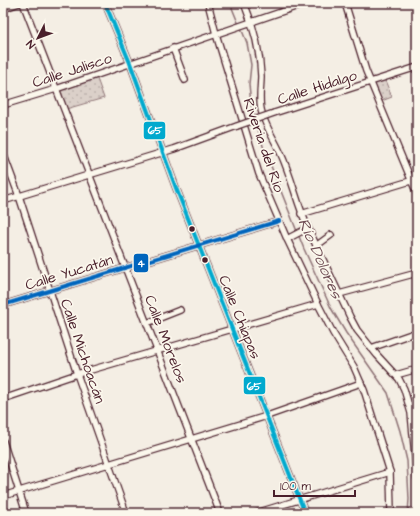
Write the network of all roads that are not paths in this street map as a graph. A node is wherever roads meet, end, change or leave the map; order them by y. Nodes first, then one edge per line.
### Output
1 (19, 3) edge
2 (23, 3) edge
3 (105, 3) edge
4 (208, 3) edge
5 (244, 3) edge
6 (307, 3) edge
7 (345, 3) edge
8 (3, 9) edge
9 (252, 22) junction
10 (219, 33) junction
11 (173, 48) junction
12 (130, 63) junction
13 (417, 67) edge
14 (185, 80) dead end
15 (371, 82) junction
16 (56, 89) junction
17 (3, 105) edge
18 (163, 152) junction
19 (3, 153) edge
20 (89, 174) junction
21 (414, 180) edge
22 (417, 194) edge
23 (19, 196) junction
24 (3, 201) edge
25 (301, 214) junction
26 (279, 221) junction
27 (306, 229) junction
28 (331, 235) dead end
29 (289, 238) junction
30 (199, 245) junction
31 (316, 246) junction
32 (126, 268) junction
33 (417, 273) edge
34 (50, 291) junction
35 (339, 294) junction
36 (318, 304) junction
37 (3, 305) edge
38 (180, 310) dead end
39 (147, 323) junction
40 (231, 329) junction
41 (417, 332) edge
42 (371, 348) junction
43 (157, 351) junction
44 (417, 369) edge
45 (77, 374) junction
46 (396, 375) junction
47 (361, 383) junction
48 (3, 399) edge
49 (267, 416) junction
50 (192, 438) junction
51 (3, 441) edge
52 (416, 461) edge
53 (109, 465) junction
54 (390, 472) junction
55 (417, 478) edge
56 (19, 491) junction
57 (3, 496) edge
58 (300, 500) junction
59 (26, 513) edge
60 (126, 513) edge
61 (220, 513) edge
62 (256, 513) edge
63 (305, 513) edge
64 (391, 513) edge

1 - 8 street
2 - 16 street, Calle Morelos
3 - 12 street, Calle Chiapas
4 - 10 street, Riveria del Río
5 - 9 street, Riveria del Río
6 - 9 street, Calle Jalisco
7 - 15 street
9 - 10 street, Calle Jalisco
9 - 25 street, Riveria del Río
10 - 11 street, Calle Jalisco
10 - 26 street, Riveria del Río
11 - 12 street, Calle Jalisco
11 - 14 street
12 - 16 street, Calle Jalisco
12 - 18 street, Calle Chiapas
13 - 15 street, Calle Hidalgo
15 - 18 street, Calle Hidalgo, bridge
15 - 21 street
16 - 17 street, Calle Jalisco
16 - 20 street, Calle Morelos
18 - 20 street, Calle Hidalgo
18 - 30 street, Calle Chiapas
19 - 23 street, Calle Michoacán
20 - 23 street, Calle Hidalgo
20 - 32 street, Calle Morelos
21 - 22 street
21 - 25 street
23 - 24 street, Calle Hidalgo
23 - 34 street, Calle Michoacán
25 - 27 street, Riveria del Río
26 - 29 street, Riveria del Río
26 - 30 street, Calle Yucatán
27 - 29 street
27 - 31 street, Riveria del Río
28 - 31 street
29 - 36 street, Riveria del Río
30 - 32 street, Calle Yucatán
30 - 40 street, Calle Chiapas
31 - 35 street, Riveria del Río
32 - 34 street, Calle Yucatán
32 - 39 street, Calle Morelos
33 - 35 street
34 - 37 street, Calle Yucatán
34 - 45 street, Calle Michoacán
35 - 42 street, Riveria del Río
36 - 40 street
36 - 47 street, Riveria del Río
38 - 39 street
39 - 43 street, Calle Morelos
40 - 43 street
40 - 49 street, Calle Chiapas
41 - 42 street
42 - 46 street, Riveria del Río
43 - 45 street
43 - 50 street, Calle Morelos
44 - 46 street
45 - 48 street
45 - 53 street, Calle Michoacán
46 - 52 street, Riveria del Río
47 - 49 street
47 - 54 street, Riveria del Río
49 - 50 street
49 - 58 street, Calle Chiapas
50 - 53 street
50 - 61 street, Calle Morelos
51 - 56 street
52 - 55 street, Riveria del Río
53 - 56 street
53 - 60 street, Calle Michoacán
54 - 58 street
54 - 64 street, Riveria del Río
56 - 57 street
56 - 59 street
58 - 62 street
58 - 63 street, Calle Chiapas

